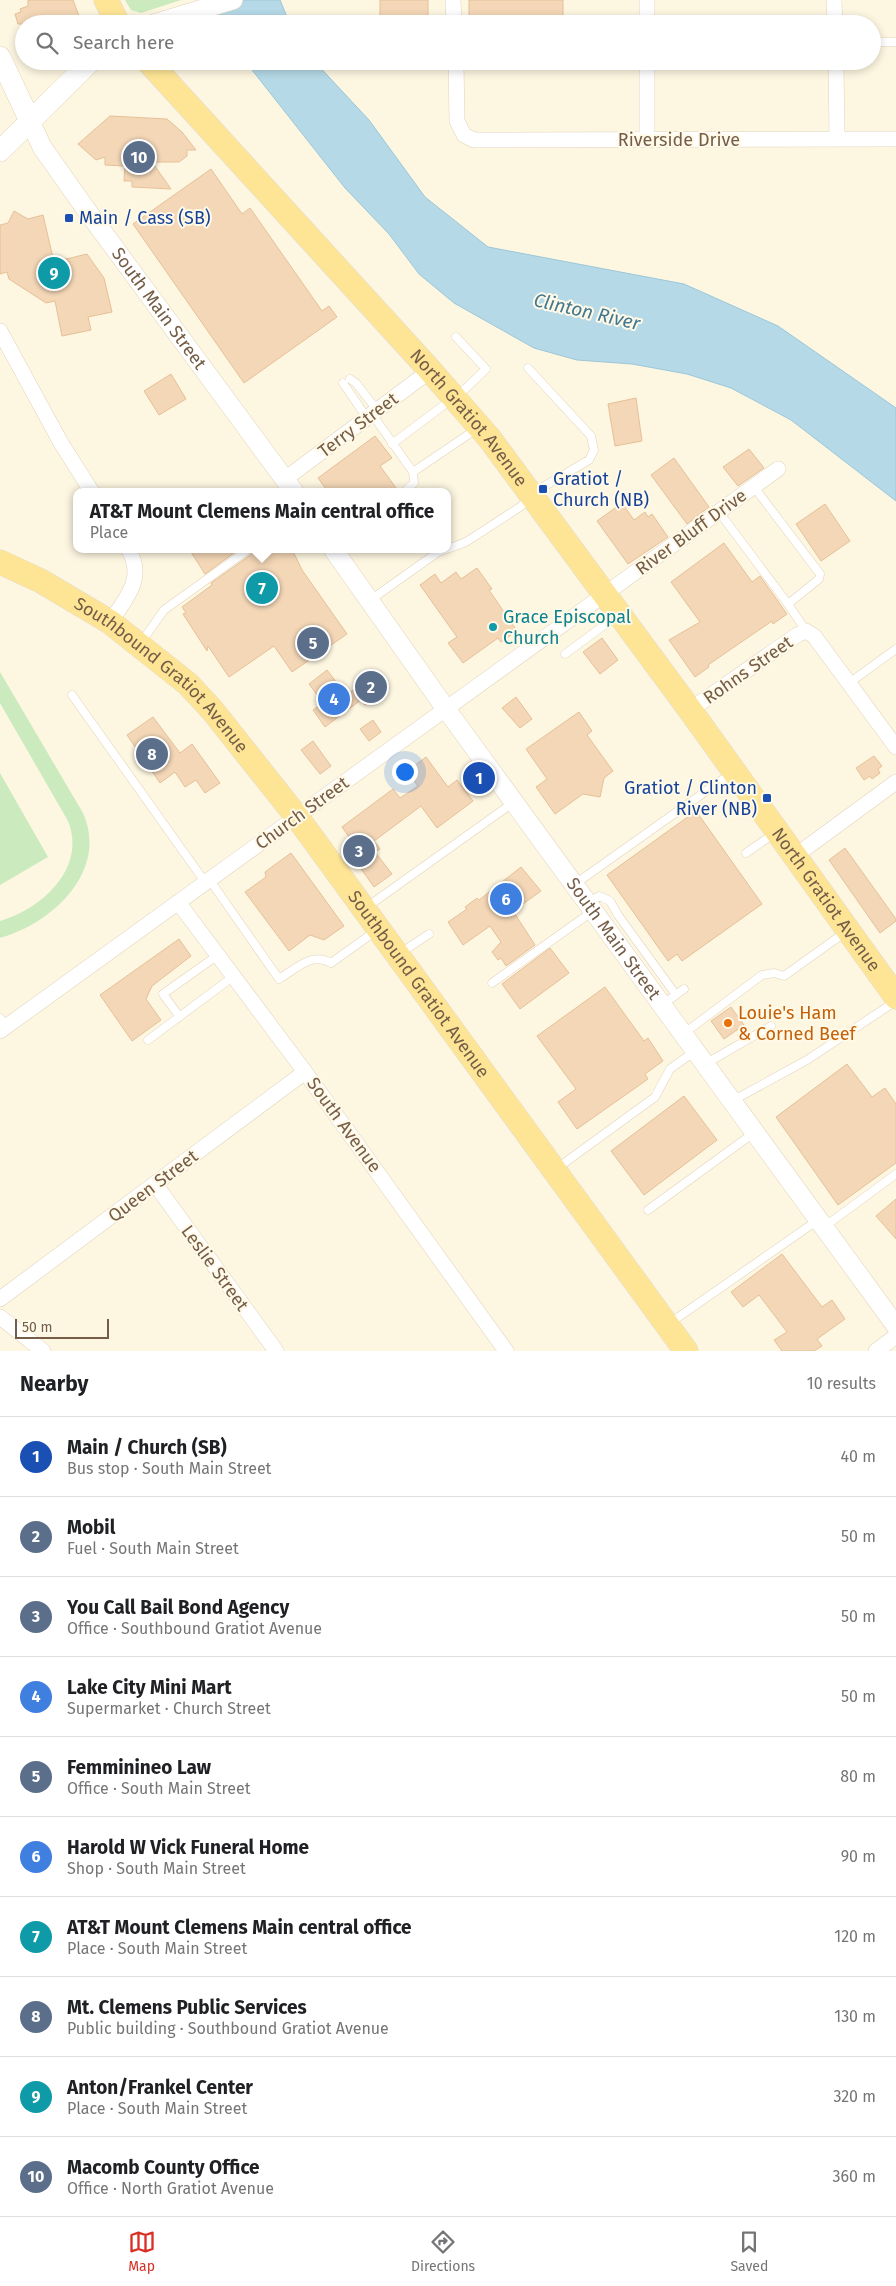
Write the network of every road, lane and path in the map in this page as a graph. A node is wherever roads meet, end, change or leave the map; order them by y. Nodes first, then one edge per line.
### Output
1 (106, 0) edge
2 (233, 0) edge
3 (453, 0) edge
4 (647, 0) edge
5 (834, 0) edge
6 (114, 15) edge
7 (179, 15) edge
8 (454, 15) edge
9 (647, 15) edge
10 (835, 15) edge
11 (881, 42) edge
12 (896, 42) edge
13 (0, 57) edge
14 (82, 70) edge
15 (156, 70) edge
16 (456, 70) edge
17 (647, 70) edge
18 (836, 70) edge
19 (30, 121) junction
20 (837, 139) junction
21 (896, 139) edge
22 (648, 140) junction
23 (0, 151) edge
24 (0, 331) edge
25 (456, 337) dead end
26 (528, 368) dead end
27 (431, 370) junction
28 (454, 397) junction
29 (372, 414) junction
30 (480, 427) junction
31 (392, 444) junction
32 (778, 469) dead end
33 (412, 472) junction
34 (290, 485) edge
35 (754, 487) junction
36 (89, 488) edge
37 (409, 488) edge
38 (532, 495) junction
39 (719, 512) junction
40 (451, 548) edge
41 (130, 553) edge
42 (243, 553) edge
43 (337, 553) edge
44 (437, 553) edge
45 (0, 562) edge
46 (605, 595) junction
47 (369, 601) junction
48 (788, 604) junction
49 (619, 614) junction
50 (110, 622) junction
51 (806, 631) junction
52 (140, 645) junction
53 (896, 649) edge
54 (565, 654) dead end
55 (849, 683) junction
56 (72, 695) dead end
57 (446, 710) junction
58 (690, 710) junction
59 (896, 747) edge
60 (734, 771) junction
61 (896, 782) edge
62 (514, 802) junction
63 (297, 817) junction
64 (778, 831) junction
65 (746, 853) dead end
66 (795, 856) junction
67 (207, 881) junction
68 (574, 885) junction
69 (178, 902) junction
70 (590, 907) junction
71 (364, 909) junction
72 (378, 929) junction
73 (848, 930) junction
74 (429, 934) dead end
75 (218, 955) junction
76 (398, 956) junction
77 (234, 976) junction
78 (492, 983) dead end
79 (684, 989) dead end
80 (896, 997) edge
81 (669, 1000) junction
82 (896, 1001) edge
83 (179, 1016) junction
84 (2, 1025) edge
85 (771, 1026) dead end
86 (683, 1034) junction
87 (148, 1040) dead end
88 (700, 1057) junction
89 (305, 1072) junction
90 (732, 1101) junction
91 (755, 1132) junction
92 (554, 1170) junction
93 (896, 1174) edge
94 (155, 1184) junction
95 (648, 1210) dead end
96 (821, 1224) junction
97 (0, 1299) edge
98 (0, 1318) edge
99 (668, 1324) junction
100 (896, 1326) edge
101 (896, 1336) edge
102 (43, 1351) edge
103 (276, 1351) edge
104 (506, 1351) edge
105 (686, 1351) edge
106 (876, 1351) edge

1 - 6 main road
2 - 7 street
3 - 8 street
4 - 9 street
5 - 10 street
11 - 12 lane
13 - 19 main road
14 - 19 main road
15 - 27 main road, North Gratiot Avenue
16 - 22 street, Riverside Drive
17 - 22 street
18 - 20 street
19 - 23 main road
19 - 34 street, South Main Street
20 - 21 street, Riverside Drive
20 - 22 street, Riverside Drive
24 - 36 street
25 - 28 lane
26 - 38 lane
27 - 28 main road, North Gratiot Avenue
27 - 29 street, Terry Street
28 - 30 main road, North Gratiot Avenue
28 - 31 lane
29 - 29 lane
29 - 31 lane
29 - 34 street, Terry Street
30 - 33 lane
30 - 38 main road, North Gratiot Avenue
31 - 33 lane
32 - 35 street, River Bluff Drive
33 - 37 lane
35 - 39 street, River Bluff Drive
35 - 48 lane
38 - 40 lane
38 - 46 main road, North Gratiot Avenue
39 - 46 street, River Bluff Drive
39 - 48 lane
41 - 50 street
42 - 52 lane
43 - 47 street, South Main Street
44 - 47 lane
45 - 50 main road, Southbound Gratiot Avenue
46 - 49 main road, North Gratiot Avenue
46 - 57 street, Church Street
47 - 57 street, South Main Street
48 - 51 lane
49 - 54 lane
49 - 58 main road, North Gratiot Avenue
50 - 52 main road, Southbound Gratiot Avenue
51 - 55 street
51 - 58 street, Rohns Street
52 - 63 main road, Southbound Gratiot Avenue
53 - 55 lane
55 - 59 street
56 - 67 lane
57 - 62 street, South Main Street
57 - 63 street, Church Street
58 - 60 main road, North Gratiot Avenue
60 - 64 main road, North Gratiot Avenue
60 - 68 lane
61 - 66 street
62 - 68 street, South Main Street
62 - 71 lane
63 - 67 street, Church Street
63 - 71 main road, Southbound Gratiot Avenue
64 - 65 lane
64 - 66 main road, North Gratiot Avenue
66 - 73 main road, North Gratiot Avenue
67 - 69 street, Church Street
67 - 72 lane
68 - 70 street, South Main Street
69 - 75 street, South Avenue
69 - 84 street, Church Street
70 - 78 lane
70 - 81 street, South Main Street
71 - 72 main road, Southbound Gratiot Avenue
72 - 76 main road, Southbound Gratiot Avenue
73 - 80 main road, North Gratiot Avenue
73 - 86 lane
74 - 76 lane
75 - 77 street, South Avenue
75 - 83 lane
76 - 92 main road, Southbound Gratiot Avenue
77 - 83 lane
77 - 89 street, South Avenue
79 - 81 lane
81 - 86 street, South Main Street
82 - 90 lane
83 - 87 lane
85 - 88 lane
86 - 88 street, South Main Street
88 - 90 street, South Main Street
88 - 92 lane
89 - 94 street, Queen Street
89 - 104 street, South Avenue
90 - 91 street, South Main Street
91 - 95 lane
91 - 96 street, South Main Street
92 - 99 main road, Southbound Gratiot Avenue
93 - 96 lane
94 - 97 street, Queen Street
94 - 103 street, Leslie Street
96 - 99 lane
96 - 100 street, South Main Street
98 - 102 street
99 - 105 main road, Southbound Gratiot Avenue
101 - 106 street

